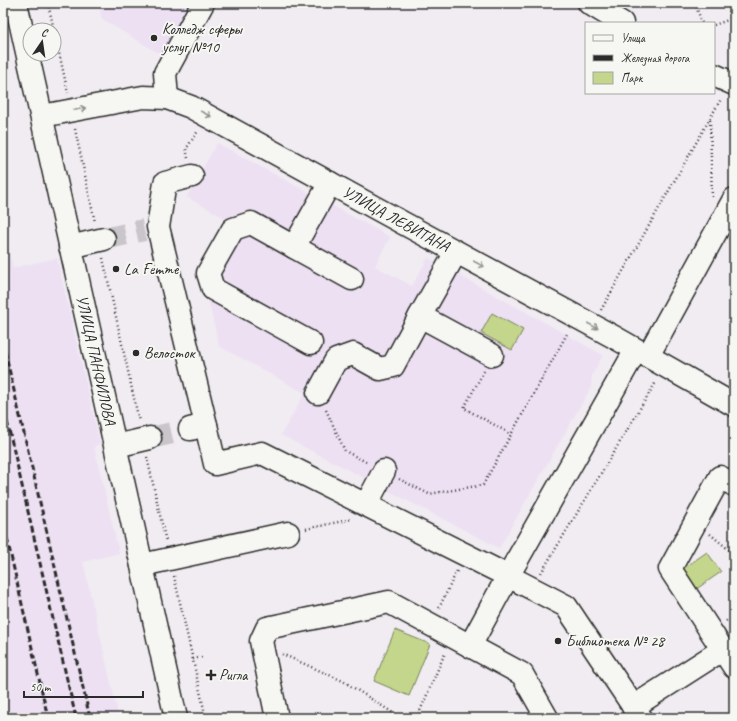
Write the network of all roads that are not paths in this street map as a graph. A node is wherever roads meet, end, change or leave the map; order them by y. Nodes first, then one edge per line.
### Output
1 (16, 3) edge
2 (203, 3) edge
3 (589, 3) edge
4 (620, 22) edge
5 (715, 76) edge
6 (729, 90) edge
7 (167, 98) junction
8 (42, 116) junction
9 (192, 176) road end
10 (330, 183) junction
11 (734, 199) edge
12 (101, 240) tunnel mouth
13 (70, 247) junction
14 (294, 247) junction
15 (456, 252) junction
16 (352, 279) dead end
17 (420, 316) junction
18 (311, 343) dead end
19 (492, 355) road end
20 (650, 358) junction
21 (318, 393) road end
22 (734, 405) edge
23 (146, 439) tunnel mouth
24 (116, 446) junction
25 (384, 471) road end
26 (734, 485) edge
27 (366, 505) junction
28 (288, 533) road end
29 (142, 565) junction
30 (508, 576) junction
31 (461, 641) junction
32 (728, 659) edge
33 (637, 712) edge
34 (176, 718) edge
35 (278, 718) edge
36 (547, 718) edge

1 - 8 street, УЛИЦА ПАНФИЛОВА
2 - 7 street
3 - 4 street
5 - 6 street
8 -> 7 street, УЛИЦА ЛЕВИТАНА
7 -> 10 street, УЛИЦА ЛЕВИТАНА
8 - 13 street, УЛИЦА ПАНФИЛОВА
9 - 27 street
10 - 14 street
10 - 15 street, УЛИЦА ЛЕВИТАНА
11 - 20 street
12 - 13 street
13 - 24 street, УЛИЦА ПАНФИЛОВА
14 - 16 street
14 - 18 street
15 - 17 street
15 -> 20 street, УЛИЦА ЛЕВИТАНА
17 - 19 street
17 - 21 street
20 - 22 street, УЛИЦА ЛЕВИТАНА
20 - 30 street
23 - 24 street
24 - 29 street, УЛИЦА ПАНФИЛОВА
25 - 27 street
26 - 32 street
27 - 30 street
28 - 29 street
29 - 34 street, УЛИЦА ПАНФИЛОВА
30 - 31 street
30 - 33 street
31 - 35 street
31 - 36 street
32 - 33 street

